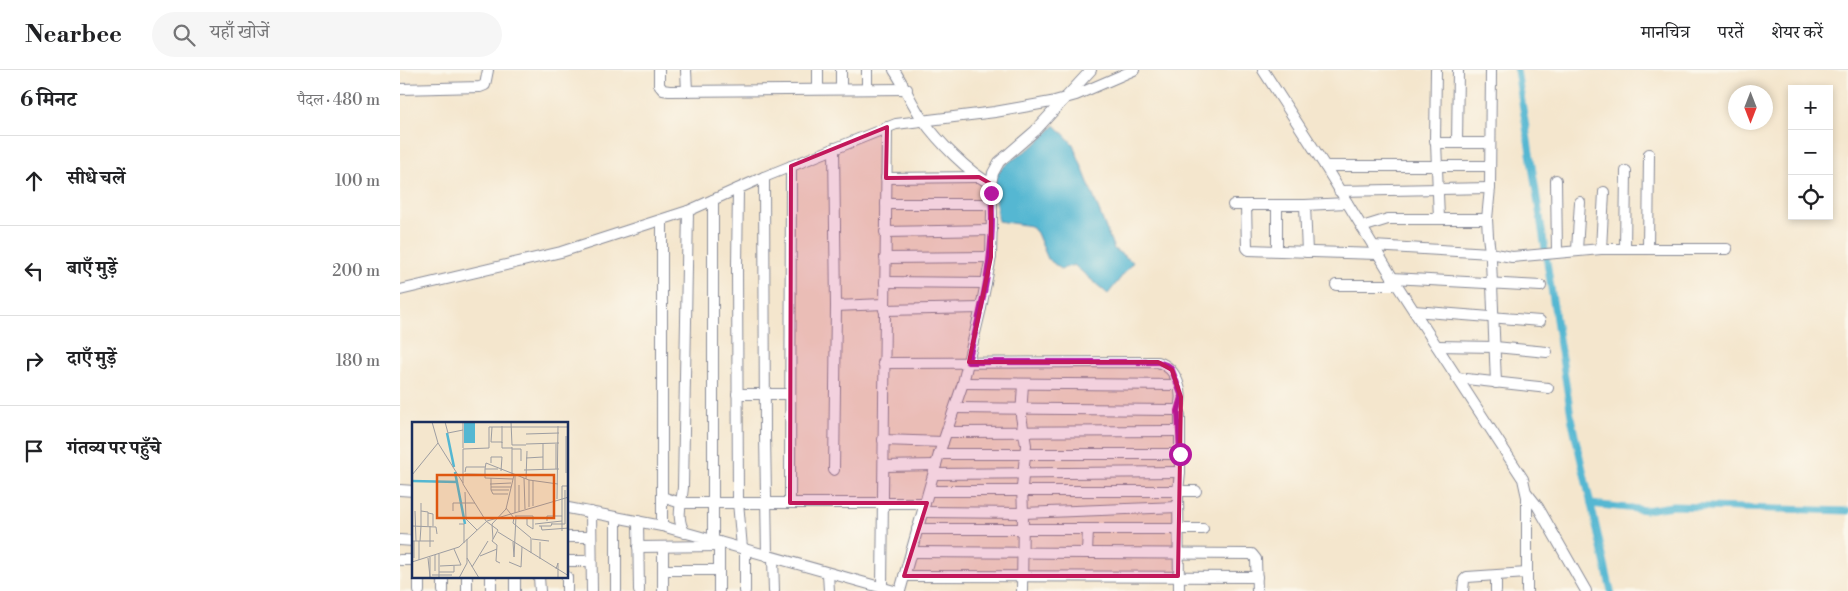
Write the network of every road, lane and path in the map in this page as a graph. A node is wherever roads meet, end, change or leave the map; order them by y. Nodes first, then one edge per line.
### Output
1 (488, 70) edge
2 (659, 70) edge
3 (686, 70) edge
4 (818, 70) edge
5 (841, 70) edge
6 (867, 70) edge
7 (894, 70) edge
8 (1091, 70) edge
9 (1134, 70) edge
10 (1263, 70) edge
11 (1436, 70) edge
12 (1458, 70) edge
13 (1491, 70) edge
14 (400, 89) edge
15 (841, 89) junction
16 (867, 89) junction
17 (907, 89) junction
18 (686, 90) junction
19 (818, 90) junction
20 (1063, 99) junction
21 (923, 120) junction
22 (887, 127) junction
23 (1436, 142) junction
24 (1457, 143) junction
25 (1490, 143) junction
26 (834, 148) junction
27 (1649, 154) dead end
28 (791, 166) junction
29 (1325, 166) junction
30 (1438, 166) junction
31 (1490, 166) junction
32 (1626, 171) dead end
33 (764, 177) junction
34 (978, 177) junction
35 (886, 178) junction
36 (1556, 180) dead end
37 (991, 184) junction
38 (1490, 188) junction
39 (738, 189) junction
40 (1439, 189) junction
41 (1339, 191) junction
42 (1604, 192) dead end
43 (713, 200) junction
44 (1580, 202) dead end
45 (1347, 203) junction
46 (886, 204) junction
47 (992, 204) junction
48 (1277, 204) junction
49 (1233, 205) dead end
50 (1246, 205) junction
51 (1305, 205) junction
52 (688, 211) junction
53 (1439, 219) junction
54 (662, 220) junction
55 (1487, 220) junction
56 (1362, 228) junction
57 (992, 230) junction
58 (885, 232) junction
59 (1601, 249) junction
60 (1625, 249) junction
61 (1648, 249) junction
62 (1727, 249) dead end
63 (1277, 250) junction
64 (1375, 250) junction
65 (1577, 250) junction
66 (1307, 252) junction
67 (1552, 252) junction
68 (1490, 253) junction
69 (991, 257) junction
70 (885, 258) junction
71 (885, 282) junction
72 (1394, 282) junction
73 (1492, 282) junction
74 (986, 283) junction
75 (1336, 284) dead end
76 (1541, 286) dead end
77 (400, 290) edge
78 (836, 306) junction
79 (884, 307) junction
80 (981, 308) junction
81 (1414, 312) junction
82 (1494, 317) junction
83 (1540, 320) dead end
84 (1437, 346) junction
85 (1495, 347) junction
86 (1547, 352) dead end
87 (968, 362) junction
88 (883, 363) junction
89 (1457, 378) junction
90 (963, 383) junction
91 (1496, 383) junction
92 (1023, 384) junction
93 (1178, 385) junction
94 (1548, 388) dead end
95 (737, 394) junction
96 (765, 394) junction
97 (790, 394) junction
98 (955, 408) junction
99 (1022, 409) junction
100 (1178, 411) junction
101 (1179, 431) junction
102 (1024, 432) junction
103 (945, 437) junction
104 (883, 440) junction
105 (939, 454) junction
106 (1025, 454) junction
107 (1180, 454) junction
108 (884, 466) junction
109 (834, 470) dead end
110 (935, 470) junction
111 (1180, 472) junction
112 (1023, 473) junction
113 (1022, 491) junction
114 (1178, 491) junction
115 (1196, 491) dead end
116 (929, 492) junction
117 (1527, 493) junction
118 (662, 497) junction
119 (738, 502) junction
120 (681, 503) junction
121 (714, 503) junction
122 (767, 503) junction
123 (790, 503) junction
124 (882, 503) junction
125 (924, 507) junction
126 (1178, 507) junction
127 (569, 508) edge
128 (591, 512) junction
129 (1023, 513) junction
130 (616, 517) junction
131 (638, 521) junction
132 (662, 526) junction
133 (1203, 529) dead end
134 (917, 530) junction
135 (1022, 530) junction
136 (1088, 530) junction
137 (1178, 530) junction
138 (685, 533) junction
139 (569, 537) edge
140 (591, 537) junction
141 (717, 543) junction
142 (638, 547) junction
143 (663, 547) junction
144 (743, 549) junction
145 (911, 552) junction
146 (1087, 552) junction
147 (1178, 553) junction
148 (1022, 554) junction
149 (770, 557) junction
150 (569, 561) edge
151 (591, 561) junction
152 (663, 570) junction
153 (719, 570) junction
154 (1527, 573) junction
155 (828, 574) junction
156 (904, 576) junction
157 (1178, 576) junction
158 (1496, 576) junction
159 (1022, 577) junction
160 (1257, 577) junction
161 (418, 578) edge
162 (443, 578) edge
163 (467, 578) edge
164 (491, 578) edge
165 (515, 578) edge
166 (540, 578) edge
167 (567, 578) edge
168 (858, 586) edge
169 (882, 587) junction
170 (418, 591) edge
171 (443, 591) edge
172 (467, 591) edge
173 (491, 591) edge
174 (515, 591) edge
175 (540, 591) edge
176 (567, 591) edge
177 (592, 591) edge
178 (616, 591) edge
179 (639, 591) edge
180 (664, 591) edge
181 (719, 591) edge
182 (745, 591) edge
183 (774, 591) edge
184 (829, 591) edge
185 (894, 591) edge
186 (900, 591) edge
187 (1022, 591) edge
188 (1179, 591) edge
189 (1257, 591) edge
190 (1463, 591) edge
191 (1496, 591) edge
192 (1527, 591) edge
193 (1586, 591) edge

1 - 14 street
2 - 18 street
3 - 18 street
4 - 19 street
5 - 15 street
6 - 16 street
7 - 17 street
8 - 20 street
9 - 20 street
10 - 29 street
11 - 23 street
12 - 24 street
13 - 25 street
15 - 16 street
15 - 19 street
16 - 17 street
17 - 21 street
18 - 19 street
20 - 21 street
20 - 37 street
21 - 22 street
21 - 34 street
22 - 26 street
22 - 35 street
23 - 24 street
23 - 30 street
24 - 25 street
25 - 31 street
26 - 28 street
26 - 78 street
27 - 61 street
28 - 33 street
28 - 97 street
29 - 30 street
29 - 41 street
30 - 31 street
30 - 40 street
31 - 38 street
32 - 60 street
33 - 39 street
33 - 96 street
34 - 35 street
34 - 37 street
35 - 46 street
36 - 67 street
37 - 47 street
38 - 40 street
38 - 55 street
39 - 43 street
39 - 95 street
40 - 41 street
40 - 53 street
41 - 45 street
42 - 59 street
43 - 52 street
43 - 121 street
44 - 65 street
45 - 51 street
45 - 56 street
46 - 47 street
46 - 58 street
47 - 57 street
48 - 50 street
48 - 51 street
48 - 63 street
49 - 50 street
50 - 63 street
51 - 66 street
52 - 54 street
52 - 120 street
53 - 55 street
53 - 56 street
54 - 77 street
54 - 118 street
55 - 68 street
56 - 64 street
57 - 58 street
57 - 69 street
58 - 70 street
59 - 60 street
59 - 65 street
60 - 61 street
61 - 62 street
63 - 66 street
64 - 66 street
64 - 68 street
64 - 72 street
65 - 67 street
67 - 68 street
68 - 73 street
69 - 70 street
69 - 74 street
70 - 71 street
71 - 74 street
71 - 79 street
72 - 73 street
72 - 75 street
72 - 81 street
73 - 76 street
73 - 82 street
74 - 80 street
78 - 79 street
78 - 109 street
79 - 80 street
79 - 88 street
80 - 87 street
81 - 82 street
81 - 84 street
82 - 83 street
82 - 85 street
84 - 85 street
84 - 89 street
85 - 86 street
85 - 91 street
87 - 88 street
87 - 90 street
87 - 93 street
88 - 104 street
89 - 91 street
89 - 117 street
90 - 92 street
90 - 98 street
91 - 94 street
92 - 93 street
92 - 99 street
93 - 100 street
95 - 96 street
95 - 119 street
96 - 97 street
96 - 122 street
97 - 123 street
98 - 99 street
98 - 103 street
99 - 100 street
99 - 102 street
100 - 101 street
101 - 102 street
101 - 107 street
102 - 103 street
102 - 106 street
103 - 104 street
103 - 105 street
104 - 108 street
105 - 106 street
105 - 110 street
106 - 107 street
106 - 112 street
107 - 111 street
108 - 110 street
108 - 124 street
110 - 112 street
110 - 116 street
111 - 112 street
111 - 114 street
112 - 113 street
113 - 114 street
113 - 116 street
113 - 129 street
114 - 115 street
114 - 126 street
116 - 125 street
117 - 154 street
117 - 193 street
118 - 120 street
118 - 132 street
119 - 121 street
119 - 122 street
119 - 144 street
120 - 121 street
120 - 138 street
121 - 141 street
122 - 123 street
122 - 149 street
123 - 124 street
124 - 125 street
124 - 169 street
125 - 129 street
125 - 134 street
126 - 129 street
126 - 137 street
127 - 128 street
128 - 130 street
128 - 140 street
129 - 135 street
130 - 131 street
130 - 178 street
131 - 132 street
131 - 142 street
132 - 138 street
133 - 137 street
134 - 135 street
134 - 145 street
135 - 136 street
135 - 148 street
136 - 137 street
136 - 146 street
137 - 147 street
138 - 141 street
139 - 140 street
140 - 151 street
141 - 143 street
141 - 144 street
141 - 153 street
142 - 143 street
142 - 179 street
143 - 152 street
144 - 149 street
144 - 182 street
145 - 148 street
145 - 156 street
146 - 147 street
146 - 148 street
147 - 157 street
147 - 160 street
148 - 159 street
149 - 155 street
149 - 183 street
150 - 151 street
151 - 177 street
152 - 153 street
152 - 180 street
153 - 181 street
154 - 158 street
154 - 192 street
155 - 168 street
155 - 184 street
156 - 159 street
156 - 186 street
157 - 159 street
157 - 160 street
157 - 188 street
158 - 190 street
158 - 191 street
159 - 187 street
160 - 189 street
161 - 170 street
162 - 171 street
163 - 172 street
164 - 173 street
165 - 174 street
166 - 175 street
167 - 176 street
168 - 169 street
169 - 185 street

